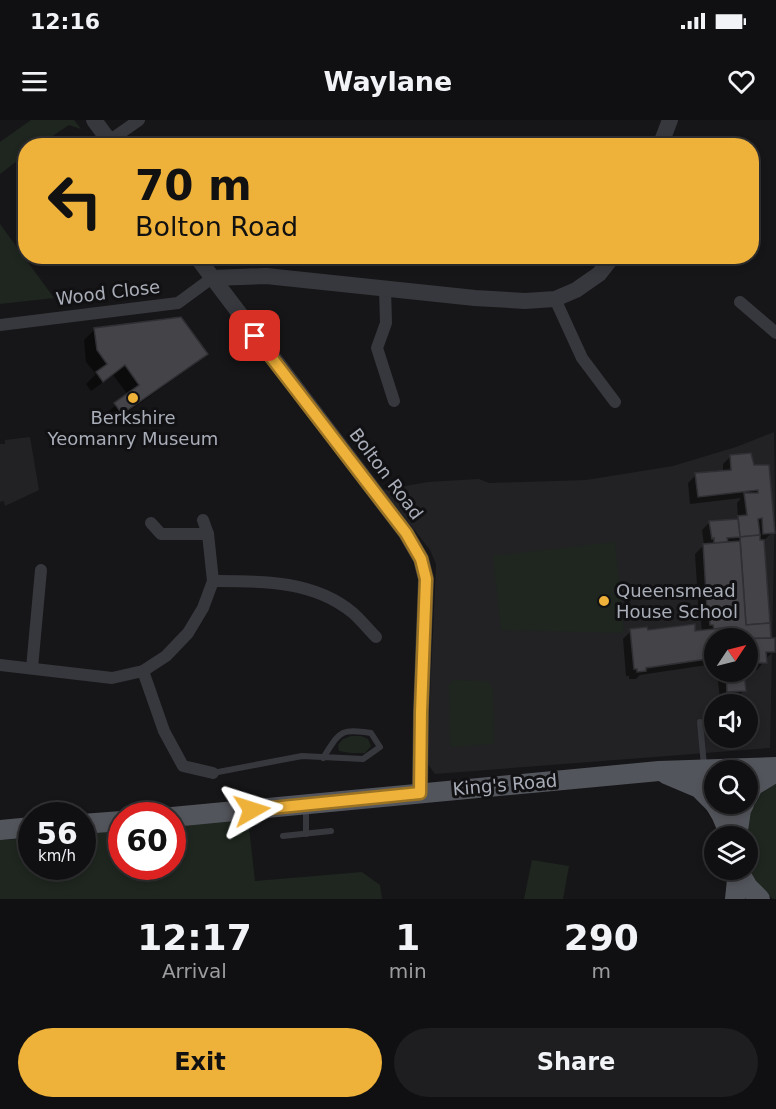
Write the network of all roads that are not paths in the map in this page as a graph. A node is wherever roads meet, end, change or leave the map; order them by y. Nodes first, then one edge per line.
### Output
1 (94, 120) edge
2 (139, 120) edge
3 (670, 120) edge
4 (107, 138) edge
5 (117, 138) edge
6 (663, 138) edge
7 (202, 264) edge
8 (607, 264) edge
9 (212, 278) junction
10 (385, 289) junction
11 (555, 299) junction
12 (740, 302) dead end
13 (0, 325) edge
14 (776, 333) edge
15 (394, 401) dead end
16 (615, 402) dead end
17 (203, 520) dead end
18 (151, 523) dead end
19 (208, 534) junction
20 (41, 570) dead end
21 (213, 581) junction
22 (376, 637) dead end
23 (0, 665) edge
24 (32, 668) junction
25 (143, 671) junction
26 (700, 722) dead end
27 (323, 758) junction
28 (704, 760) edge
29 (776, 766) edge
30 (758, 767) edge
31 (704, 769) edge
32 (659, 771) junction
33 (776, 772) edge
34 (213, 773) joint
35 (758, 783) edge
36 (420, 793) junction
37 (704, 793) edge
38 (306, 804) junction
39 (186, 816) edge
40 (18, 829) edge
41 (0, 830) edge
42 (331, 831) dead end
43 (306, 834) junction
44 (283, 836) dead end
45 (737, 880) edge
46 (744, 880) edge
47 (735, 899) edge
48 (760, 899) edge

1 - 4 street
2 - 5 street
3 - 6 street
7 - 9 street, Bolton Road
8 - 11 street
9 - 10 street
9 - 13 street, Wood Close
9 - 36 street, Bolton Road
10 - 11 street
10 - 15 street
11 - 16 street
12 - 14 street
17 - 19 street
18 - 19 street
19 - 21 street
20 - 24 street
21 - 22 street
21 - 25 street
23 - 24 street
24 - 25 street
25 - 34 street
26 - 28 lane
27 - 27 lane
27 - 34 lane
29 - 30 main road, King's Road
31 - 32 main road, King's Road
32 - 36 main road, King's Road
32 - 37 main road, King's Road
33 - 35 main road
36 - 38 main road, King's Road
38 - 39 main road, King's Road
38 - 43 lane
40 - 41 main road
42 - 43 lane
43 - 44 lane
45 - 47 main road
46 - 48 main road

